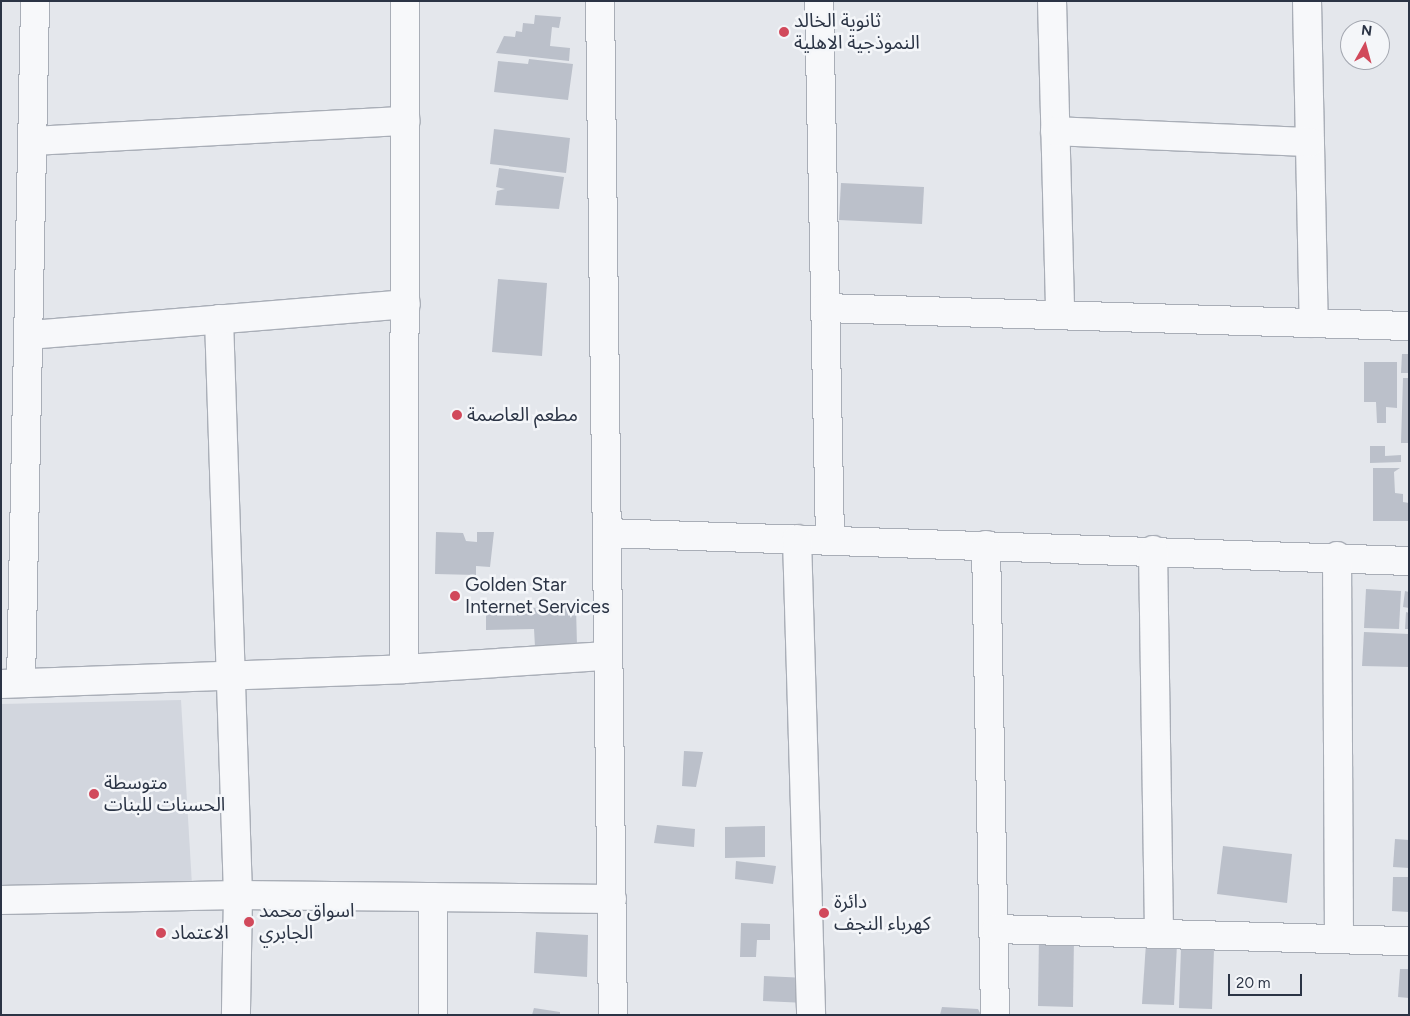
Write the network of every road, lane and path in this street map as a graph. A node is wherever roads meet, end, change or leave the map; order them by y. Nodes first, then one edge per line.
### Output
1 (35, 1) edge
2 (405, 1) edge
3 (600, 1) edge
4 (819, 1) edge
5 (1052, 1) edge
6 (1307, 1) edge
7 (405, 121) junction
8 (1056, 131) junction
9 (33, 142) junction
10 (1310, 142) junction
11 (406, 304) junction
12 (826, 308) junction
13 (1060, 315) junction
14 (219, 319) junction
15 (1314, 323) junction
16 (1409, 326) edge
17 (30, 335) junction
18 (607, 533) junction
19 (797, 539) junction
20 (830, 540) junction
21 (986, 545) junction
22 (1153, 550) junction
23 (1337, 556) junction
24 (1409, 561) edge
25 (607, 656) junction
26 (404, 669) junction
27 (228, 676) junction
28 (11, 684) edge
29 (238, 895) junction
30 (433, 898) junction
31 (612, 899) junction
32 (1, 900) edge
33 (996, 930) junction
34 (1159, 933) junction
35 (1339, 939) junction
36 (1409, 941) edge
37 (236, 1015) edge
38 (433, 1015) edge
39 (613, 1015) edge
40 (811, 1015) edge
41 (995, 1015) edge

1 - 9 street
2 - 7 street
3 - 18 street
4 - 12 street
5 - 8 street
6 - 10 street
7 - 9 street
7 - 11 street
8 - 10 street
8 - 13 street
9 - 17 street
10 - 15 street
11 - 14 street
11 - 26 street
12 - 13 street
12 - 20 street
13 - 15 street
14 - 17 street
14 - 27 street
15 - 16 street
17 - 28 street
18 - 19 street
18 - 25 street
19 - 20 street
19 - 40 street
20 - 21 street
21 - 22 street
21 - 33 street
22 - 23 street
22 - 34 street
23 - 24 street
23 - 35 street
25 - 26 street
25 - 31 street
26 - 27 street
27 - 28 street
27 - 29 street
29 - 30 street
29 - 32 street
29 - 37 street
30 - 31 street
30 - 38 street
31 - 39 street
33 - 34 street
33 - 41 street
34 - 35 street
35 - 36 street

